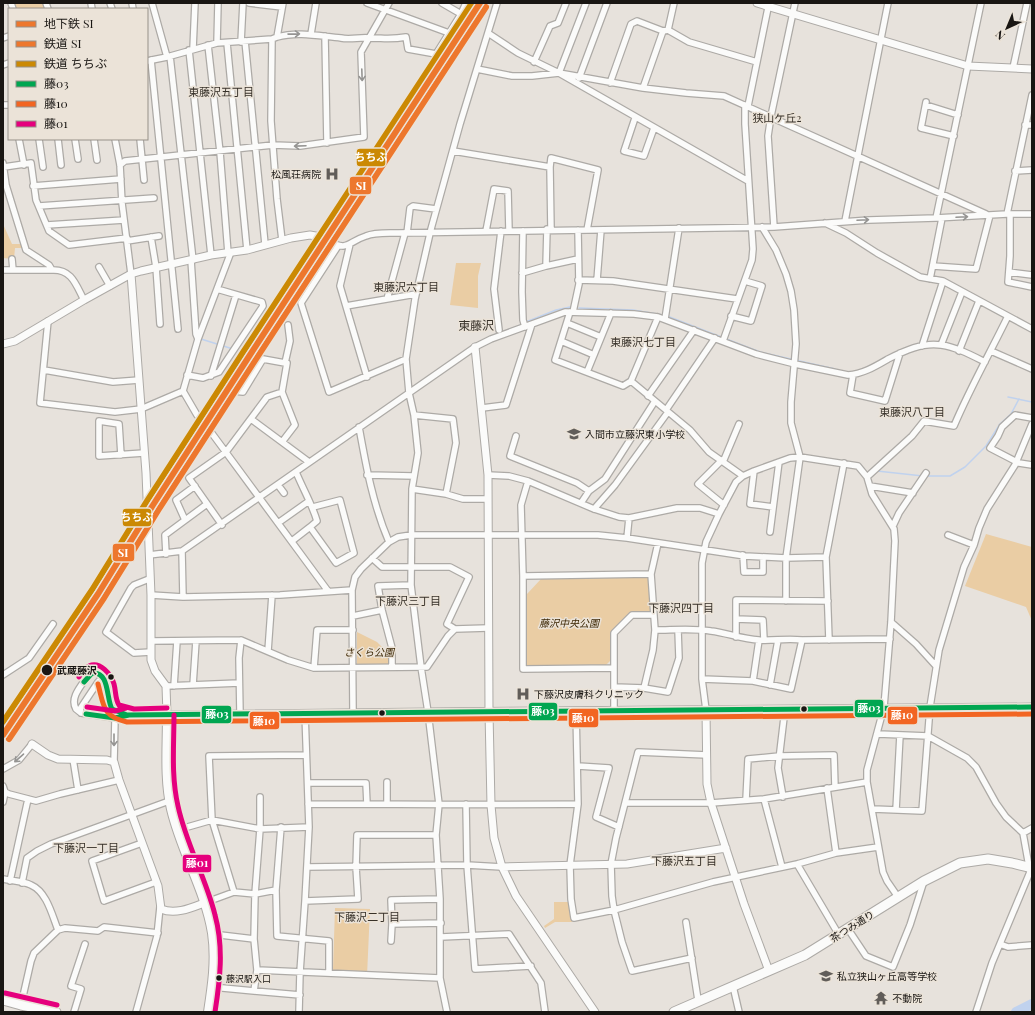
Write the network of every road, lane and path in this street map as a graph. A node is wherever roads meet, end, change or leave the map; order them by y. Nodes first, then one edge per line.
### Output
1 (152, 3) edge
2 (195, 3) edge
3 (218, 3) edge
4 (243, 3) edge
5 (249, 3) edge
6 (316, 3) edge
7 (367, 3) edge
8 (389, 3) edge
9 (442, 3) edge
10 (466, 3) edge
11 (498, 3) edge
12 (566, 3) edge
13 (586, 3) edge
14 (607, 3) edge
15 (674, 3) edge
16 (757, 3) edge
17 (795, 3) edge
18 (888, 3) edge
19 (981, 3) edge
20 (1027, 3) edge
21 (282, 5) edge
22 (769, 5) edge
23 (385, 9) junction
24 (461, 14) junction
25 (793, 14) junction
26 (665, 31) junction
27 (488, 32) junction
28 (450, 33) junction
29 (311, 34) junction
30 (324, 36) junction
31 (274, 38) junction
32 (369, 38) junction
33 (880, 40) junction
34 (243, 42) junction
35 (216, 43) junction
36 (227, 43) junction
37 (208, 46) junction
38 (191, 49) junction
39 (168, 56) junction
40 (149, 60) edge
41 (534, 62) junction
42 (757, 62) junction
43 (968, 66) junction
44 (1012, 68) junction
45 (477, 69) junction
46 (1032, 69) edge
47 (559, 74) junction
48 (579, 78) junction
49 (610, 83) junction
50 (643, 88) junction
51 (1032, 95) edge
52 (746, 105) junction
53 (958, 115) junction
54 (771, 116) junction
55 (635, 118) junction
56 (1026, 125) junction
57 (1032, 125) edge
58 (654, 128) junction
59 (954, 136) junction
60 (19, 140) edge
61 (39, 140) edge
62 (58, 140) edge
63 (75, 140) edge
64 (94, 140) edge
65 (115, 140) edge
66 (140, 140) edge
67 (327, 143) junction
68 (273, 146) junction
69 (256, 148) junction
70 (238, 150) junction
71 (220, 152) junction
72 (453, 152) junction
73 (200, 154) junction
74 (181, 156) junction
75 (857, 156) junction
76 (161, 158) junction
77 (78, 159) dead end
78 (97, 160) dead end
79 (142, 160) junction
80 (3, 165) edge
81 (24, 165) junction
82 (61, 165) dead end
83 (120, 165) junction
84 (43, 167) dead end
85 (550, 168) junction
86 (1032, 170) edge
87 (1015, 171) junction
88 (120, 179) junction
89 (144, 180) dead end
90 (748, 181) junction
91 (33, 186) junction
92 (942, 194) junction
93 (154, 198) dead end
94 (122, 200) junction
95 (39, 206) junction
96 (436, 209) junction
97 (1009, 214) junction
98 (1032, 214) edge
99 (989, 215) junction
100 (939, 218) junction
101 (124, 220) junction
102 (845, 221) junction
103 (824, 223) junction
104 (47, 226) junction
105 (751, 227) junction
106 (762, 227) junction
107 (774, 227) junction
108 (679, 228) junction
109 (549, 230) junction
110 (578, 230) junction
111 (587, 230) junction
112 (601, 230) junction
113 (486, 231) junction
114 (501, 231) junction
115 (509, 231) junction
116 (523, 231) junction
117 (430, 232) junction
118 (406, 233) junction
119 (159, 236) dead end
120 (151, 237) junction
121 (321, 237) dead end
122 (127, 240) junction
123 (282, 240) junction
124 (328, 241) dead end
125 (265, 244) junction
126 (350, 244) junction
127 (338, 246) junction
128 (247, 250) junction
129 (229, 253) junction
130 (211, 255) junction
131 (12, 259) dead end
132 (578, 259) junction
133 (192, 260) junction
134 (172, 264) junction
135 (546, 266) junction
136 (933, 266) junction
137 (99, 267) dead end
138 (156, 267) junction
139 (3, 270) edge
140 (13, 270) junction
141 (52, 270) junction
142 (1009, 272) junction
143 (522, 273) junction
144 (131, 274) junction
145 (1032, 275) edge
146 (930, 279) junction
147 (578, 280) junction
148 (597, 280) junction
149 (744, 281) junction
150 (944, 281) junction
151 (110, 286) junction
152 (1032, 286) edge
153 (217, 289) junction
154 (670, 289) junction
155 (962, 292) junction
156 (416, 294) junction
157 (236, 295) junction
158 (387, 299) junction
159 (737, 299) junction
160 (84, 300) junction
161 (979, 301) junction
162 (346, 306) junction
163 (572, 312) junction
164 (611, 312) junction
165 (732, 316) junction
166 (1008, 316) junction
167 (658, 317) junction
168 (665, 319) junction
169 (48, 321) junction
170 (567, 323) junction
171 (160, 324) dead end
172 (532, 324) junction
173 (288, 325) dead end
174 (525, 327) junction
175 (178, 329) dead end
176 (1032, 329) edge
177 (499, 330) dead end
178 (694, 330) junction
179 (601, 337) junction
180 (715, 338) junction
181 (198, 339) junction
182 (723, 340) junction
183 (561, 341) junction
184 (3, 344) edge
185 (941, 345) junction
186 (922, 346) junction
187 (475, 347) junction
188 (959, 351) junction
189 (991, 351) junction
190 (900, 353) junction
191 (594, 355) junction
192 (406, 359) junction
193 (985, 362) junction
194 (285, 363) junction
195 (795, 364) junction
196 (1032, 369) edge
197 (44, 370) junction
198 (587, 372) junction
199 (187, 375) junction
200 (853, 375) junction
201 (210, 376) junction
202 (367, 377) junction
203 (139, 380) junction
204 (631, 381) junction
205 (183, 391) junction
206 (282, 392) junction
207 (409, 393) junction
208 (648, 396) junction
209 (655, 401) junction
210 (482, 408) junction
211 (141, 409) junction
212 (667, 411) junction
213 (198, 415) dead end
214 (414, 415) junction
215 (1032, 418) edge
216 (250, 419) junction
217 (739, 424) dead end
218 (1032, 424) edge
219 (359, 427) junction
220 (516, 436) dead end
221 (1026, 440) junction
222 (1032, 441) edge
223 (282, 442) junction
224 (226, 452) junction
225 (144, 454) junction
226 (121, 455) junction
227 (800, 457) junction
228 (723, 461) junction
229 (1016, 461) junction
230 (309, 462) junction
231 (779, 462) junction
232 (844, 463) junction
233 (1032, 465) edge
234 (754, 471) junction
235 (296, 472) junction
236 (926, 473) dead end
237 (367, 475) junction
238 (414, 476) junction
239 (488, 476) junction
240 (743, 476) junction
241 (867, 477) junction
242 (528, 481) junction
243 (278, 485) junction
244 (195, 486) junction
245 (870, 486) junction
246 (412, 489) junction
247 (589, 491) junction
248 (284, 493) dead end
249 (913, 493) junction
250 (446, 494) junction
251 (259, 498) junction
252 (488, 499) junction
253 (309, 501) junction
254 (581, 503) junction
255 (207, 504) junction
256 (724, 505) junction
257 (313, 507) junction
258 (773, 507) junction
259 (594, 508) junction
260 (719, 514) junction
261 (629, 518) junction
262 (185, 520) junction
263 (278, 523) junction
264 (222, 525) junction
265 (893, 526) junction
266 (310, 527) junction
267 (770, 532) dead end
268 (411, 535) junction
269 (488, 535) junction
270 (522, 535) junction
271 (948, 535) dead end
272 (627, 538) junction
273 (292, 541) junction
274 (389, 542) junction
275 (658, 543) junction
276 (974, 545) junction
277 (704, 549) junction
278 (182, 551) junction
279 (166, 554) junction
280 (149, 555) junction
281 (743, 555) junction
282 (763, 556) junction
283 (826, 557) junction
284 (372, 558) junction
285 (786, 558) junction
286 (411, 566) junction
287 (651, 574) junction
288 (523, 576) junction
289 (149, 579) junction
290 (411, 586) junction
291 (352, 590) junction
292 (328, 591) junction
293 (151, 595) junction
294 (272, 595) junction
295 (183, 597) junction
296 (786, 601) junction
297 (828, 601) junction
298 (382, 610) junction
299 (653, 615) junction
300 (353, 616) junction
301 (736, 619) junction
302 (891, 622) junction
303 (53, 624) dead end
304 (488, 628) junction
305 (455, 629) junction
306 (353, 630) junction
307 (655, 630) junction
308 (678, 630) junction
309 (702, 630) junction
310 (736, 637) junction
311 (890, 639) junction
312 (241, 640) junction
313 (761, 640) junction
314 (778, 640) junction
315 (802, 640) junction
316 (829, 640) junction
317 (151, 641) junction
318 (177, 641) junction
319 (196, 641) junction
320 (268, 651) junction
321 (151, 652) junction
322 (392, 666) junction
323 (936, 666) junction
324 (421, 667) junction
325 (314, 668) junction
326 (353, 668) junction
327 (614, 668) junction
328 (3, 675) edge
329 (702, 679) junction
330 (753, 681) junction
331 (105, 682) junction
332 (239, 683) junction
333 (770, 684) junction
334 (193, 685) junction
335 (166, 686) junction
336 (174, 686) junction
337 (614, 687) junction
338 (644, 688) junction
339 (930, 707) junction
340 (1032, 707) edge
341 (884, 708) junction
342 (785, 709) junction
343 (706, 710) junction
344 (576, 711) junction
345 (614, 711) junction
346 (353, 712) junction
347 (428, 712) junction
348 (489, 712) junction
349 (81, 713) junction
350 (305, 713) junction
351 (240, 714) junction
352 (127, 715) junction
353 (167, 715) junction
354 (115, 718) junction
355 (878, 734) junction
356 (900, 735) junction
357 (928, 736) junction
358 (32, 744) joint
359 (707, 755) junction
360 (306, 756) junction
361 (779, 756) junction
362 (73, 759) junction
363 (114, 762) junction
364 (578, 766) junction
365 (3, 769) edge
366 (119, 780) junction
367 (388, 782) dead end
368 (867, 782) junction
369 (308, 783) junction
370 (835, 786) junction
371 (827, 788) junction
372 (4, 789) edge
373 (78, 790) junction
374 (782, 796) junction
375 (260, 797) dead end
376 (28, 799) junction
377 (764, 799) junction
378 (746, 800) junction
379 (169, 801) junction
380 (3, 802) edge
381 (626, 802) junction
382 (711, 803) junction
383 (308, 804) junction
384 (367, 804) junction
385 (387, 804) junction
386 (439, 804) junction
387 (466, 804) junction
388 (578, 804) junction
389 (491, 805) junction
390 (873, 809) junction
391 (896, 810) junction
392 (132, 815) junction
393 (212, 820) junction
394 (281, 827) junction
395 (309, 827) junction
396 (619, 827) junction
397 (1032, 828) edge
398 (260, 829) junction
399 (177, 830) junction
400 (1023, 833) junction
401 (436, 835) junction
402 (142, 843) junction
403 (726, 848) junction
404 (878, 848) junction
405 (836, 853) junction
406 (611, 864) junction
407 (796, 864) junction
408 (439, 865) junction
409 (467, 865) junction
410 (570, 865) junction
411 (307, 867) junction
412 (356, 867) junction
413 (502, 867) junction
414 (782, 867) junction
415 (1031, 868) edge
416 (735, 877) junction
417 (3, 879) edge
418 (10, 881) junction
419 (924, 881) junction
420 (156, 882) junction
421 (22, 883) junction
422 (276, 890) junction
423 (234, 892) junction
424 (255, 894) junction
425 (898, 898) junction
426 (440, 899) junction
427 (305, 901) junction
428 (204, 903) junction
429 (160, 907) junction
430 (614, 910) junction
431 (441, 922) junction
432 (686, 922) dead end
433 (392, 924) junction
434 (848, 929) junction
435 (58, 930) junction
436 (158, 933) junction
437 (212, 934) junction
438 (840, 935) junction
439 (473, 936) junction
440 (441, 937) junction
441 (302, 938) junction
442 (254, 939) junction
443 (391, 941) dead end
444 (84, 944) dead end
445 (1000, 944) junction
446 (1032, 945) edge
447 (692, 958) junction
448 (531, 966) junction
449 (257, 970) junction
450 (769, 971) junction
451 (300, 972) junction
452 (328, 973) junction
453 (440, 978) junction
454 (733, 986) junction
455 (212, 987) junction
456 (254, 991) junction
457 (300, 995) junction
458 (3, 1000) edge
459 (698, 1000) junction
460 (25, 1008) edge
461 (56, 1012) edge
462 (74, 1012) edge
463 (136, 1012) edge
464 (208, 1012) edge
465 (299, 1012) edge
466 (447, 1012) edge
467 (545, 1012) edge
468 (595, 1012) edge
469 (674, 1012) edge
470 (740, 1012) edge
471 (976, 1012) edge

1 - 39 street
2 - 38 street
3 - 35 street
4 - 34 street
5 - 21 street
6 - 29 street
7 - 23 street
8 - 23 street
9 - 24 street
10 - 24 street
11 - 27 street
12 - 41 street
13 - 47 street
14 - 48 street
15 - 26 street
16 - 22 street
17 - 25 street
18 - 33 street
19 - 43 street
20 - 44 street
21 - 31 street
22 - 25 street
22 - 42 street
23 - 28 street
23 - 32 street
24 - 28 street
25 - 33 street
25 - 54 street
26 - 42 street
26 - 49 street
26 - 50 street
27 - 41 street
27 - 45 street
28 - 32 street
29 - 30 street
31 -> 29 street
30 - 32 street
30 - 67 street
31 - 34 street
31 - 68 street
32 -> 67 street
33 - 43 street
33 - 75 street
34 - 36 street
34 - 69 street
35 - 36 street
35 - 37 street
36 - 70 street
37 - 38 street
37 - 71 street
38 - 39 street
38 - 73 street
39 - 40 street
39 - 74 street
40 - 76 street
41 - 47 street
42 - 52 street
43 - 44 street
43 - 53 street
44 - 46 street
45 - 47 street
45 - 72 street
47 - 48 street
47 - 55 street
48 - 49 street
49 - 50 street
50 - 52 street
51 - 56 street
52 - 54 street
52 - 90 street
53 - 59 street
53 - 59 street
54 - 75 street
54 - 107 street
55 - 58 street
55 - 58 street
56 - 57 street
56 - 87 street
58 - 90 street
59 - 92 street
60 - 81 street
61 - 84 street
62 - 82 street
63 - 77 street
64 - 78 street
65 - 83 street
66 - 79 street
67 -> 68 street
68 - 69 street
68 - 123 street
69 - 70 street
69 - 125 street
70 - 71 street
70 - 128 street
71 - 73 street
71 - 129 street
72 - 85 street
72 - 96 street
73 - 74 street
73 - 130 street
74 - 76 street
74 - 133 street
75 - 92 street
75 - 102 street
76 - 79 street
76 - 134 street
79 - 83 street
79 - 89 street
80 - 81 street
80 - 141 street
81 - 91 street
83 - 88 street
85 - 109 street
85 - 111 street
86 - 87 street
87 - 97 street
88 - 91 street
88 - 94 street
90 - 105 street
91 - 95 street
92 - 99 street
92 - 100 street
93 - 94 street
94 - 95 street
94 - 101 street
95 - 104 street
96 - 117 street
96 - 118 street
97 - 98 street
97 - 99 street
97 - 142 street
100 -> 99 street
99 - 136 street
102 -> 100 street
100 - 136 street
101 - 104 street
101 - 122 street
102 - 103 street
103 - 107 street
103 - 146 street
104 - 122 street
105 - 106 street
105 - 108 street
105 - 149 street
106 - 107 street
106 - 195 street
108 - 112 street
108 - 154 street
109 - 110 street
109 - 116 street
109 - 135 street
110 - 111 street
110 - 132 street
111 - 112 street
112 - 148 street
113 - 114 street
113 - 115 street
113 - 117 street
114 - 115 street
114 - 177 street
115 - 116 street
116 - 143 street
117 - 118 street
117 - 156 street
118 - 126 street
118 - 158 street
119 - 120 street
120 - 122 street
120 - 138 street
121 - 123 street
122 - 144 street
123 - 125 street
124 - 127 street
125 - 128 street
126 - 127 street
126 - 162 street
127 - 202 street
128 - 129 street
129 - 130 street
129 - 153 street
130 - 133 street
131 - 140 street
132 - 135 street
132 - 147 street
133 - 134 street
133 - 181 street
134 - 138 street
134 - 175 street
135 - 143 street
136 - 146 street
137 - 151 street
138 - 144 street
138 - 171 street
139 - 140 street
140 - 141 street
141 - 160 street
142 - 145 street
142 - 152 street
143 - 174 street
144 - 151 street
144 - 203 street
146 - 150 street
147 - 148 street
147 - 163 street
148 - 154 street
149 - 159 street
149 - 165 street
150 - 155 street
150 - 186 street
151 - 160 street
153 - 157 street
153 - 181 street
154 - 159 street
154 - 168 street
155 - 161 street
155 - 185 street
156 - 158 street
156 - 192 street
157 - 201 street
157 - 201 street
158 - 162 street
159 - 165 street
160 - 169 street
161 - 166 street
161 - 188 street
162 - 202 street
163 - 164 street
163 - 170 street
163 - 172 street
164 - 167 street
164 - 179 street
165 - 182 street
166 - 176 street
166 - 189 street
167 - 168 street
167 - 204 street
168 - 178 street
169 - 184 street
169 - 197 street
170 - 179 street
170 - 183 street
172 - 174 street
172 - 210 street
173 - 194 street
174 - 187 street
178 - 180 street
178 - 208 street
179 - 191 street
180 - 182 street
180 - 212 street
181 - 199 street
182 - 195 street
183 - 191 street
183 - 198 street
185 - 186 street
185 - 188 street
186 - 190 street
187 - 207 street
187 - 210 street
188 - 193 street
189 - 193 street
189 - 196 street
190 - 200 street
190 - 200 street
191 - 198 street
192 - 202 street
192 - 207 street
193 - 241 street
194 - 206 street
194 - 224 street
195 - 200 street
195 - 227 street
197 - 203 street
197 - 211 street
198 - 204 street
199 - 201 street
199 - 205 street
203 - 211 street
204 - 208 street
205 - 211 street
205 - 213 street
206 - 216 street
206 - 223 street
207 - 214 street
207 - 219 street
208 - 209 street
209 - 212 street
209 - 247 street
210 - 239 street
211 - 225 street
212 - 228 street
212 - 259 street
214 - 238 street
214 - 250 street
215 - 229 street
216 - 223 street
216 - 224 street
217 - 228 street
218 - 221 street
219 - 230 street
219 - 237 street
220 - 247 street
221 - 222 street
221 - 229 street
223 - 230 street
224 - 244 street
224 - 251 street
225 - 226 street
225 - 280 street
226 - 226 street
227 - 231 street
227 - 232 street
227 - 285 street
228 - 240 street
228 - 256 street
229 - 233 street
229 - 276 street
230 - 235 street
231 - 234 street
231 - 258 street
232 - 241 street
232 - 283 street
234 - 240 street
234 - 258 street
235 - 243 street
235 - 253 street
236 - 249 street
237 - 238 street
237 - 274 street
238 - 246 street
239 - 242 street
239 - 252 street
240 - 256 street
241 - 245 street
242 - 254 street
242 - 270 street
243 - 248 street
243 - 251 street
244 - 255 street
244 - 262 street
245 - 249 street
245 - 265 street
246 - 250 street
246 - 268 street
247 - 254 street
249 - 265 street
250 - 252 street
251 - 263 street
251 - 264 street
252 - 269 street
253 - 257 street
253 - 263 street
254 - 259 street
255 - 262 street
255 - 264 street
256 - 260 street
257 - 266 street
257 - 266 street
258 - 267 street
259 - 261 street
260 - 261 street
260 - 277 street
261 - 272 street
262 - 279 street
263 - 273 street
264 - 278 street
265 - 302 street
266 - 273 street
268 - 269 street
268 - 274 street
268 - 286 street
269 - 270 street
269 - 304 street
270 - 272 street
270 - 288 street
271 - 276 street
272 - 275 street
273 - 292 street
274 - 284 street
275 - 277 street
275 - 287 street
276 - 323 street
277 - 281 street
277 - 309 street
278 - 279 street
278 - 295 street
279 - 280 street
280 - 289 street
281 - 282 street
281 - 282 street
282 - 285 street
283 - 285 street
283 - 297 street
284 - 286 street
284 - 291 street
285 - 296 street
286 - 290 street
286 - 305 street
287 - 288 street
287 - 299 street
288 - 327 street
289 - 293 street
289 - 321 street
290 - 298 street
290 - 324 street
291 - 292 street
291 - 300 street
292 - 294 street
293 - 295 street
293 - 317 street
294 - 295 street
294 - 320 street
296 - 297 street
296 - 301 street
297 - 316 street
298 - 300 street
298 - 322 street
299 - 307 street
299 - 327 street
300 - 306 street
301 - 310 street
301 - 313 street
302 - 311 street
302 - 323 street
303 - 328 street
304 - 305 street
304 - 348 street
305 - 324 street
306 - 325 street
306 - 326 street
307 - 308 street
307 - 338 street
308 - 309 street
308 - 338 street
309 - 310 street
309 - 329 street
310 - 313 street
311 - 316 street
311 - 341 street
312 - 319 street
312 - 320 street
312 - 332 street
313 - 314 street
313 - 330 street
314 - 315 street
314 - 333 street
315 - 316 street
315 - 333 street
317 - 318 street
317 - 321 street
318 - 319 street
318 - 336 street
319 - 334 street
320 - 325 street
321 - 335 street
322 - 324 street
322 - 326 street
323 - 339 street
324 - 347 street
325 - 326 street
326 - 346 street
327 - 337 street
329 - 330 street
329 - 343 street
330 - 333 street
331 - 349 street
331 - 349 street
331 - 352 street
332 - 334 street
332 - 351 street
334 - 336 street
335 - 336 street
335 - 353 street
337 - 338 street
337 - 345 street
339 - 340 street
339 - 341 street
339 - 357 street
341 - 342 street
341 - 355 street
342 - 343 street
342 - 361 street
343 - 345 street
343 - 359 street
344 - 345 street
344 - 348 street
344 - 364 street
346 - 347 street
346 - 350 street
347 - 348 street
347 - 386 street
348 - 389 street
349 - 354 street
350 - 351 street
350 - 360 street
351 - 353 street
352 - 353 main road
352 - 354 street
353 - 379 main road
354 -> 363 street
355 - 356 street
355 - 368 street
356 - 357 street
356 - 391 street
357 - 391 street
357 - 400 street
358 - 362 street
358 -> 365 street
359 - 381 street
359 - 382 street
360 - 369 street
360 - 393 street
361 - 370 street
361 - 374 street
361 - 378 street
362 - 363 street
362 - 373 street
363 - 366 street
364 - 388 street
364 - 396 street
366 - 373 street
366 - 392 street
367 - 385 street
368 - 370 street
368 - 390 street
369 - 383 street
369 - 384 street
370 - 371 street
371 - 374 street
371 - 405 street
372 - 376 street
372 - 380 street
373 - 376 street
374 - 377 street
375 - 398 street
376 - 418 street
377 - 378 street
377 - 414 street
378 - 382 street
379 - 392 street
379 - 399 main road
381 - 382 street
381 - 396 street
382 - 403 street
383 - 384 street
383 - 395 street
384 - 385 street
385 - 386 street
386 - 387 street
386 - 401 street
387 - 389 street
387 - 409 street
388 - 389 street
388 - 410 street
389 - 413 street
390 - 391 street
390 - 404 street
392 - 402 street
392 - 421 street
393 - 398 street
393 - 399 street
393 - 423 street
394 - 395 street
394 - 398 street
394 - 422 street
395 - 411 street
396 - 406 street
397 - 400 street
398 - 424 street
399 - 428 main road
400 - 415 street
401 - 408 street
401 - 412 street
402 - 420 street
402 - 420 street
403 - 406 street
403 - 416 street
404 - 405 street
404 - 425 street
405 - 407 street
406 - 410 street
406 - 430 street
407 - 414 street
407 - 438 street
408 - 409 street
408 - 412 street
408 - 426 street
409 - 413 street
409 - 439 street
410 - 413 street
410 - 430 street
411 - 412 street
411 - 427 street
412 - 427 street
413 - 468 street
414 - 416 street
415 - 419 main road, 茶つみ通り
415 - 445 street
416 - 430 street
416 - 450 street
417 - 418 street
418 - 421 street
419 - 425 main road, 茶つみ通り
419 - 434 street
420 - 429 street
421 - 435 street
422 - 424 street
422 - 441 street
423 - 424 street
423 - 428 street
424 - 442 street
425 - 434 main road, 茶つみ通り
426 - 431 street
426 - 433 street
427 - 441 street
428 - 429 street
428 - 437 main road
429 - 436 street
430 - 447 street
431 - 433 street
431 - 440 street
432 - 447 street
433 - 443 street
434 - 438 main road, 茶つみ通り
435 - 436 street
435 - 460 street
436 - 463 street
437 - 442 street
437 - 455 main road
438 - 450 main road, 茶つみ通り
439 - 440 street
439 - 448 street
439 - 448 street
440 - 453 street
441 - 451 street
441 - 452 street
442 - 449 street
444 - 462 street
445 - 446 street
445 - 471 street
447 - 459 street
448 - 467 street
449 - 451 street
449 - 456 street
450 - 454 main road, 茶つみ通り
451 - 452 street
451 - 457 street
452 - 453 street
453 - 466 street
454 - 459 main road, 茶つみ通り
454 - 470 street
455 - 456 street
455 - 464 main road
456 - 457 street
457 - 465 street
458 - 460 main road
459 - 469 main road, 茶つみ通り
460 - 461 main road

